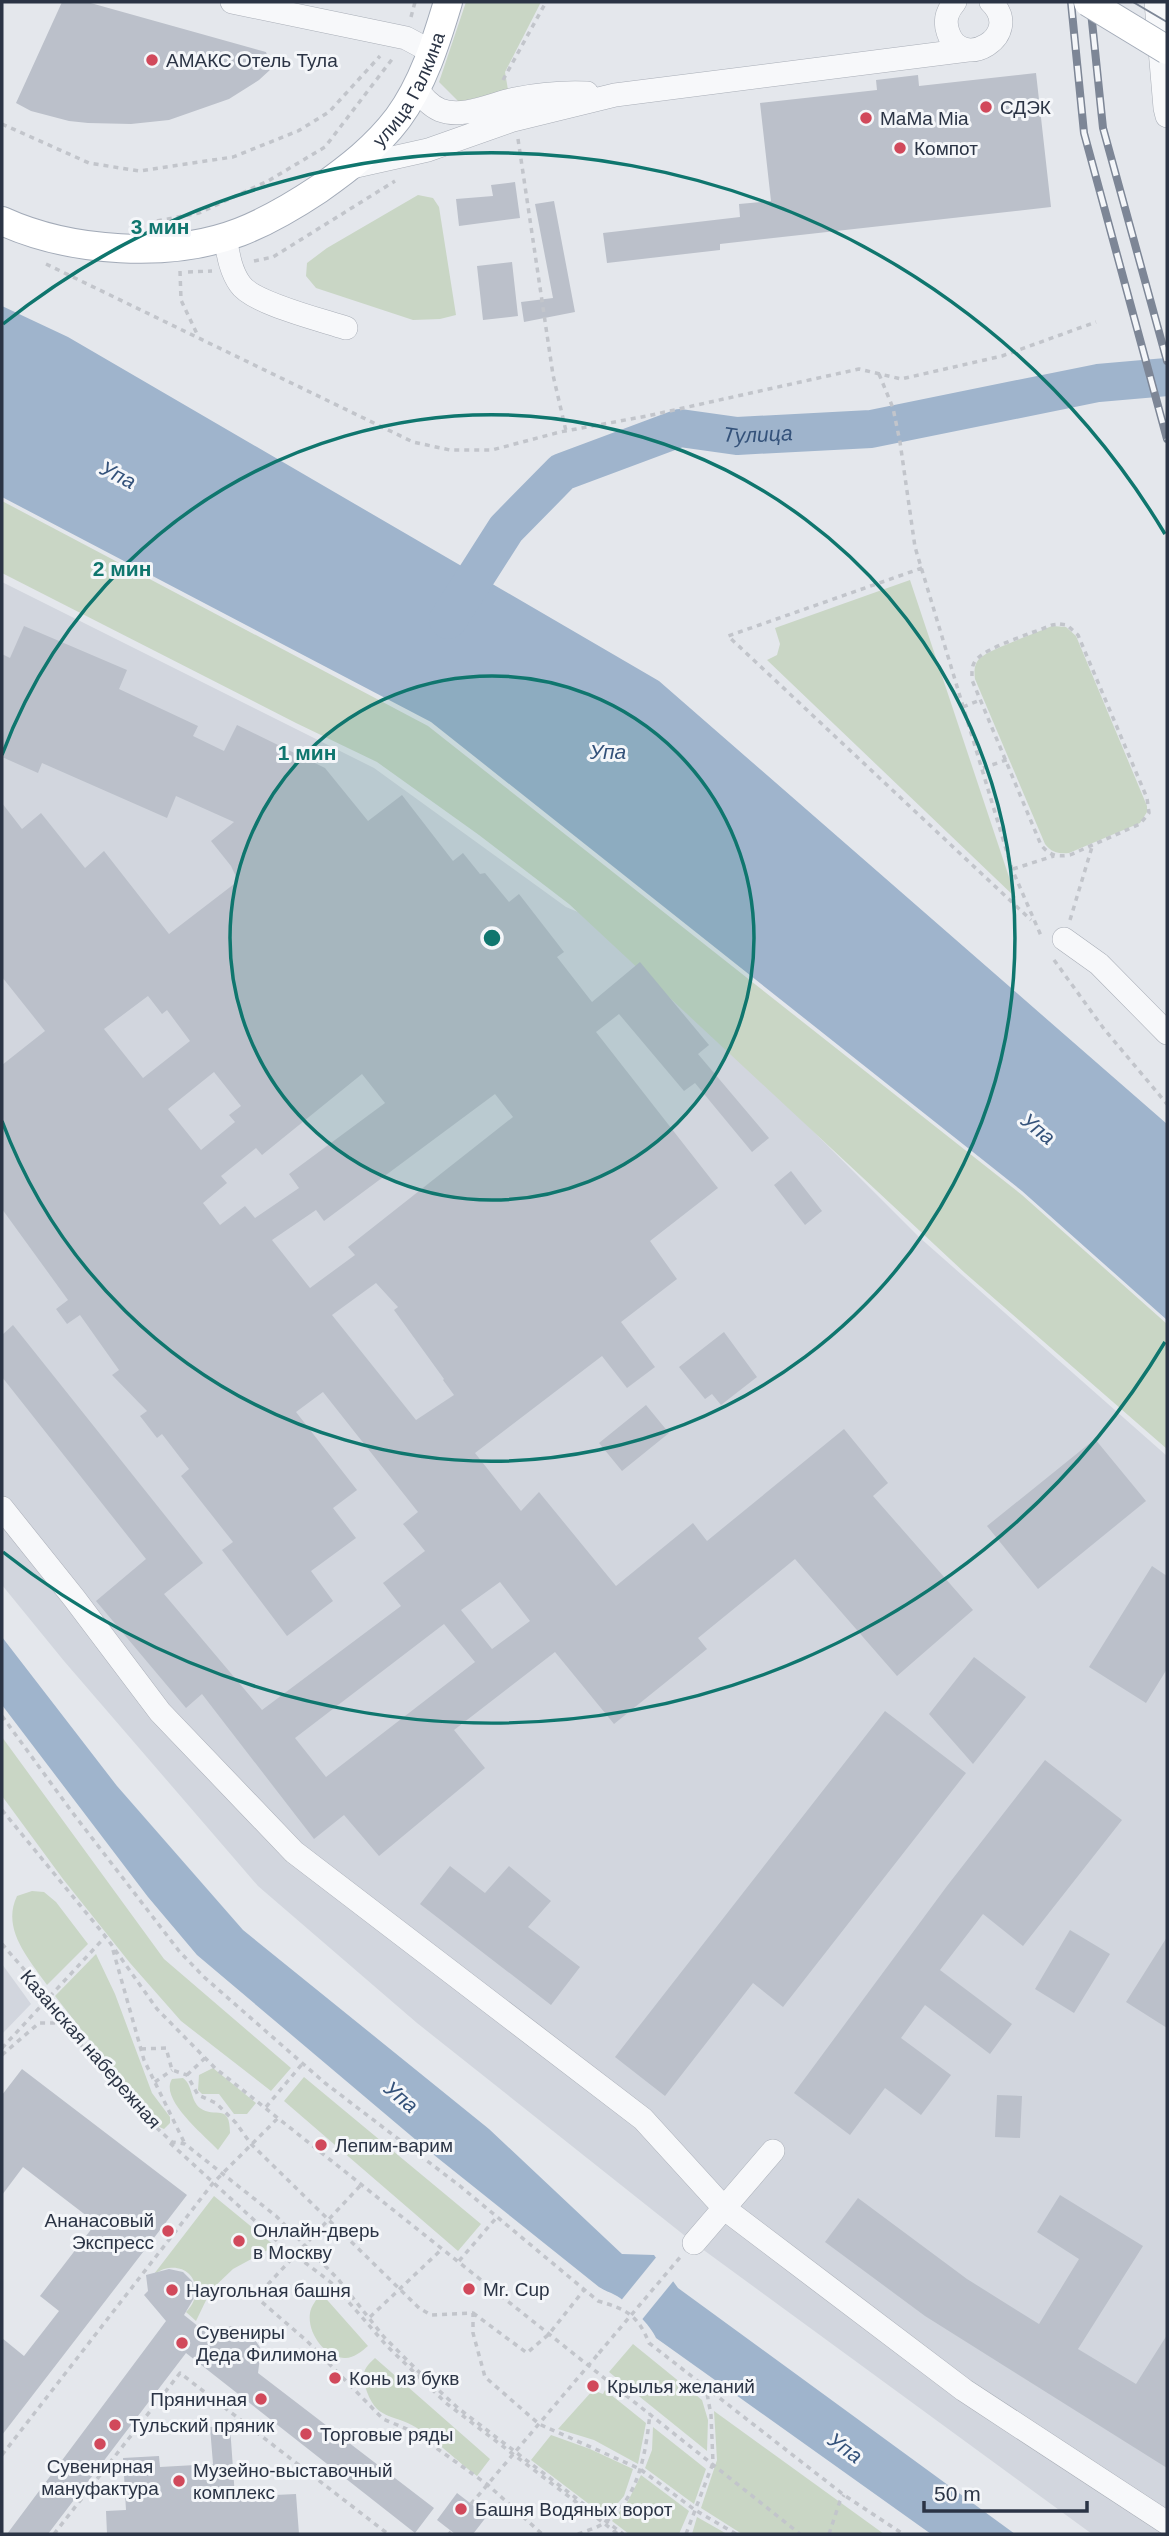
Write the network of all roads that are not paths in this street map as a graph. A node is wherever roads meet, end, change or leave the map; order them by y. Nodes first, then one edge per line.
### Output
1 (232, 2) edge
2 (448, 2) edge
3 (955, 2) edge
4 (990, 2) edge
5 (1088, 2) edge
6 (1156, 2) edge
7 (968, 50) junction
8 (1167, 50) edge
9 (432, 52) junction
10 (416, 88) junction
11 (501, 114) junction
12 (1167, 116) edge
13 (352, 167) junction
14 (2, 221) edge
15 (225, 237) junction
16 (346, 328) dead end
17 (1057, 947) road end
18 (1167, 1033) edge
19 (2, 1508) edge
20 (773, 2151) dead end
21 (725, 2209) junction
22 (688, 2249) road end
23 (1167, 2523) edge

1 - 9 street
2 - 9 main road, улица Галкина
3 - 7 street
4 - 7 street
5 - 8 main road, bridge
6 - 12 street
7 - 11 street
9 - 10 main road, улица Галкина
10 - 11 street
10 - 13 main road, улица Галкина
11 - 13 street
13 - 15 main road, улица Галкина
14 - 15 main road, улица Галкина
15 - 16 street
17 - 18 street
19 - 21 street
20 - 21 street
21 - 22 street
21 - 23 street

